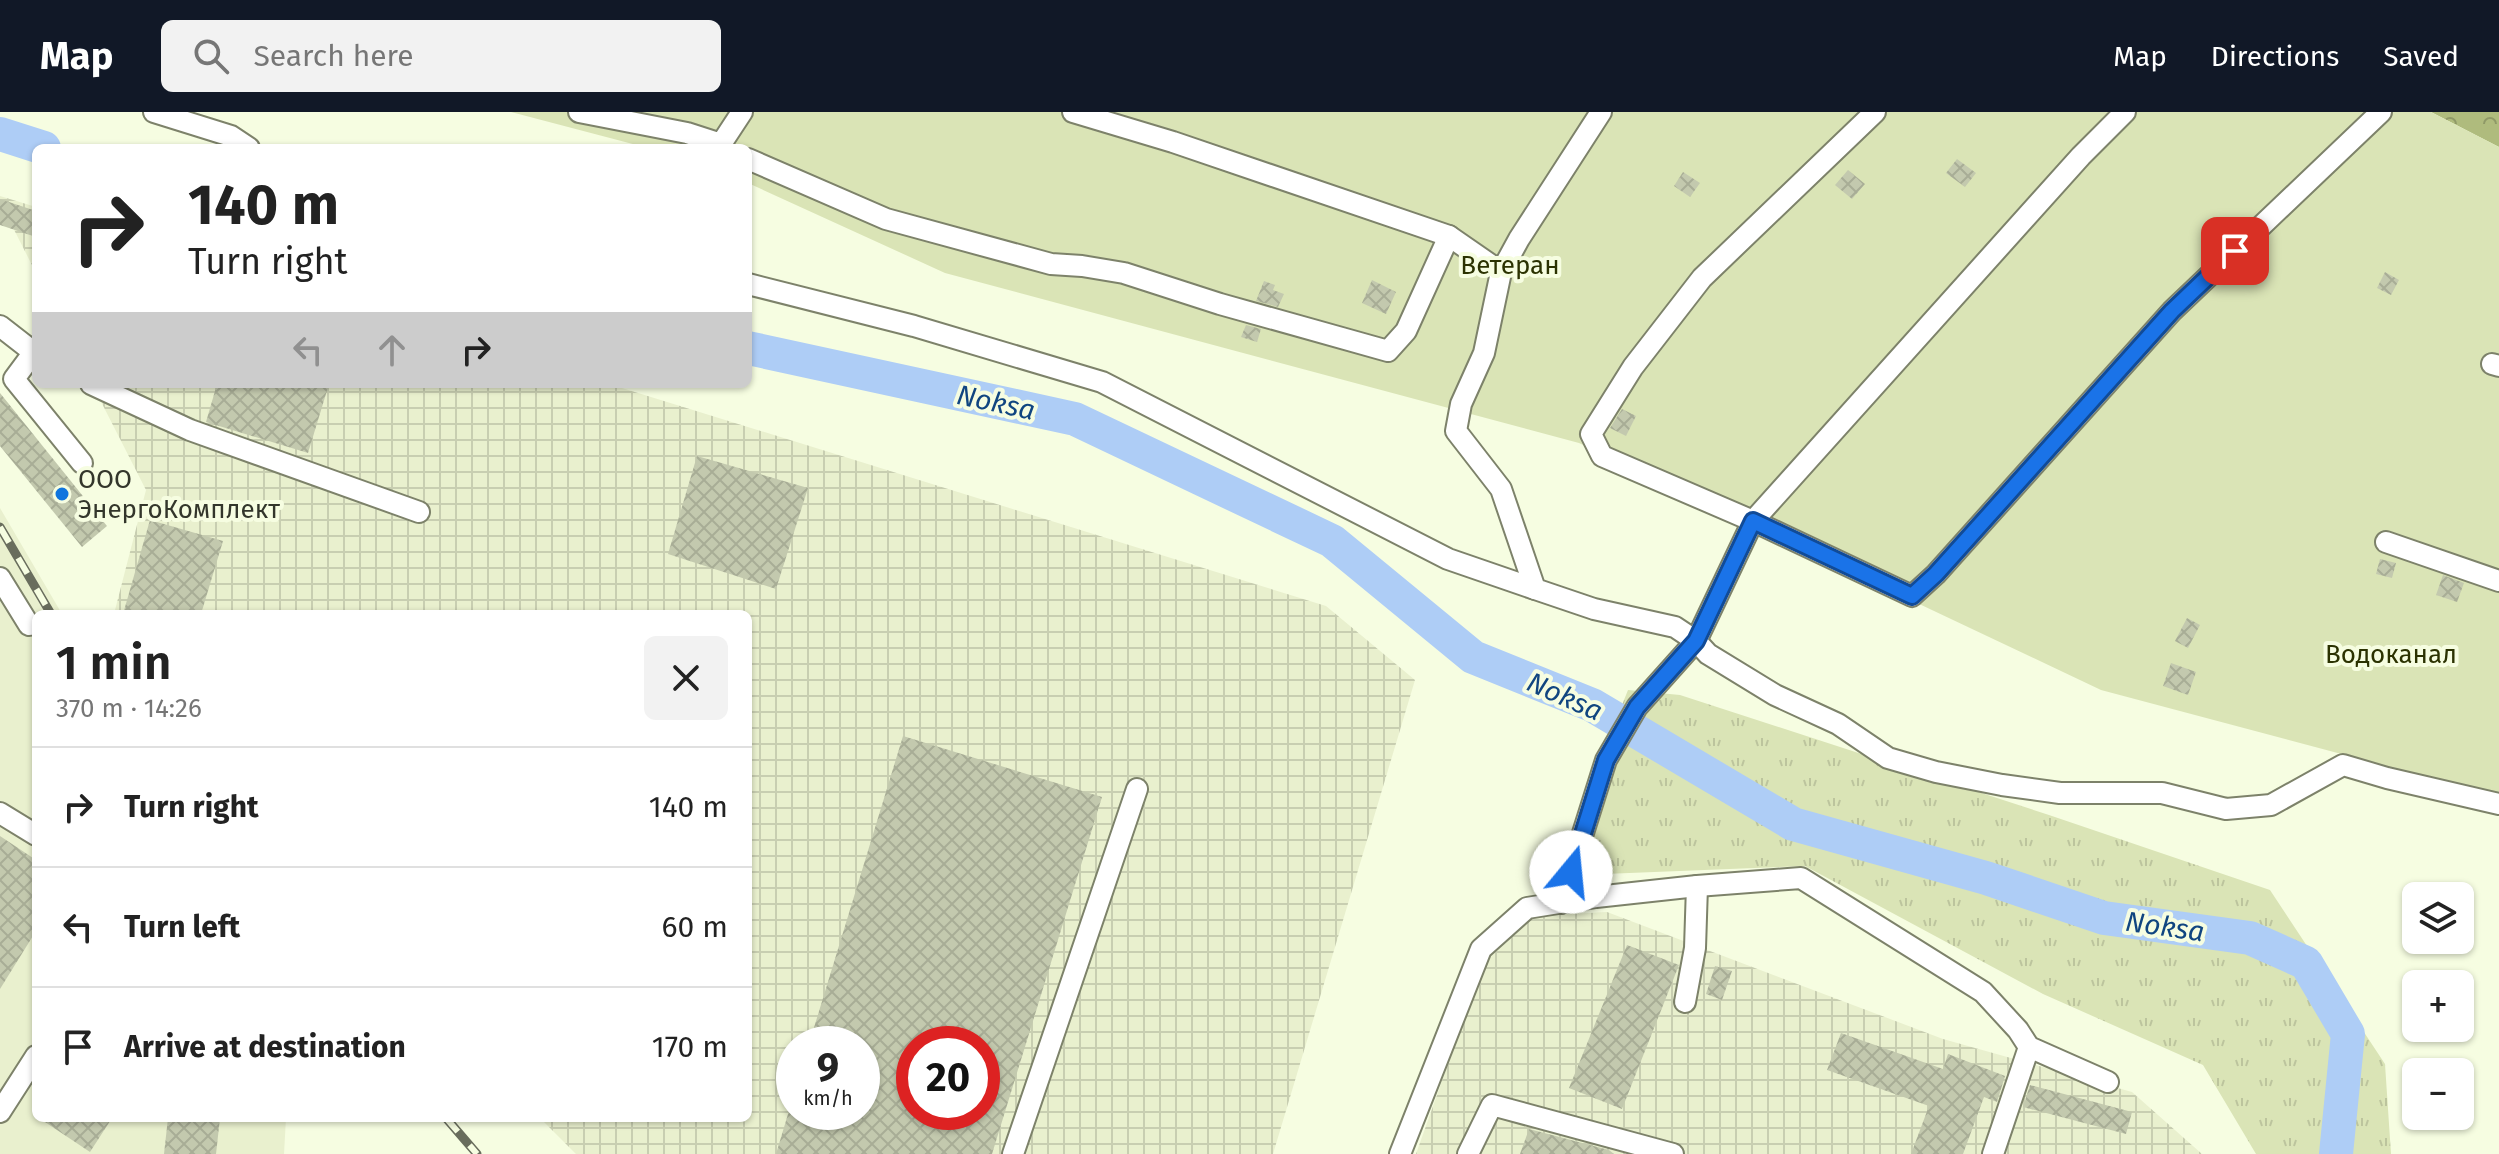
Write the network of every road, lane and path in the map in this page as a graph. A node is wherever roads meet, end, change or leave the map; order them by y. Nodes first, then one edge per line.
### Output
1 (154, 112) edge
2 (579, 112) edge
3 (742, 112) edge
4 (1073, 112) edge
5 (1601, 112) edge
6 (1875, 112) edge
7 (2125, 112) edge
8 (2381, 112) edge
9 (243, 144) edge
10 (718, 144) edge
11 (725, 144) edge
12 (752, 161) edge
13 (1449, 236) junction
14 (1501, 272) junction
15 (752, 285) edge
16 (0, 326) edge
17 (32, 351) edge
18 (32, 357) edge
19 (100, 388) edge
20 (82, 463) dead end
21 (419, 512) dead end
22 (1753, 521) junction
23 (2386, 542) dead end
24 (0, 578) edge
25 (2499, 581) edge
26 (1535, 589) junction
27 (29, 625) dead end
28 (1696, 641) junction
29 (1137, 789) dead end
30 (2499, 804) edge
31 (0, 813) edge
32 (32, 833) edge
33 (1697, 886) junction
34 (1561, 903) junction
35 (1685, 1002) dead end
36 (2029, 1047) junction
37 (32, 1062) edge
38 (2108, 1082) dead end
39 (0, 1112) edge
40 (1666, 1153) edge
41 (1013, 1154) edge
42 (1400, 1154) edge
43 (1468, 1154) edge
44 (1993, 1154) edge

1 - 9 lane
2 - 10 lane
3 - 11 lane
4 - 13 lane
5 - 14 lane
6 - 22 lane
7 - 22 lane
8 - 22 lane
12 - 13 lane
13 - 14 lane
14 - 26 lane
15 - 26 lane
16 - 17 lane
18 - 20 lane
19 - 21 lane
22 - 28 lane
23 - 25 lane
24 - 27 lane
26 - 28 lane
28 - 30 lane
28 - 34 lane
29 - 41 lane
31 - 32 lane
33 - 34 lane
33 - 35 lane
33 - 36 lane
34 - 42 lane
36 - 38 lane
36 - 44 lane
37 - 39 lane
40 - 43 lane

